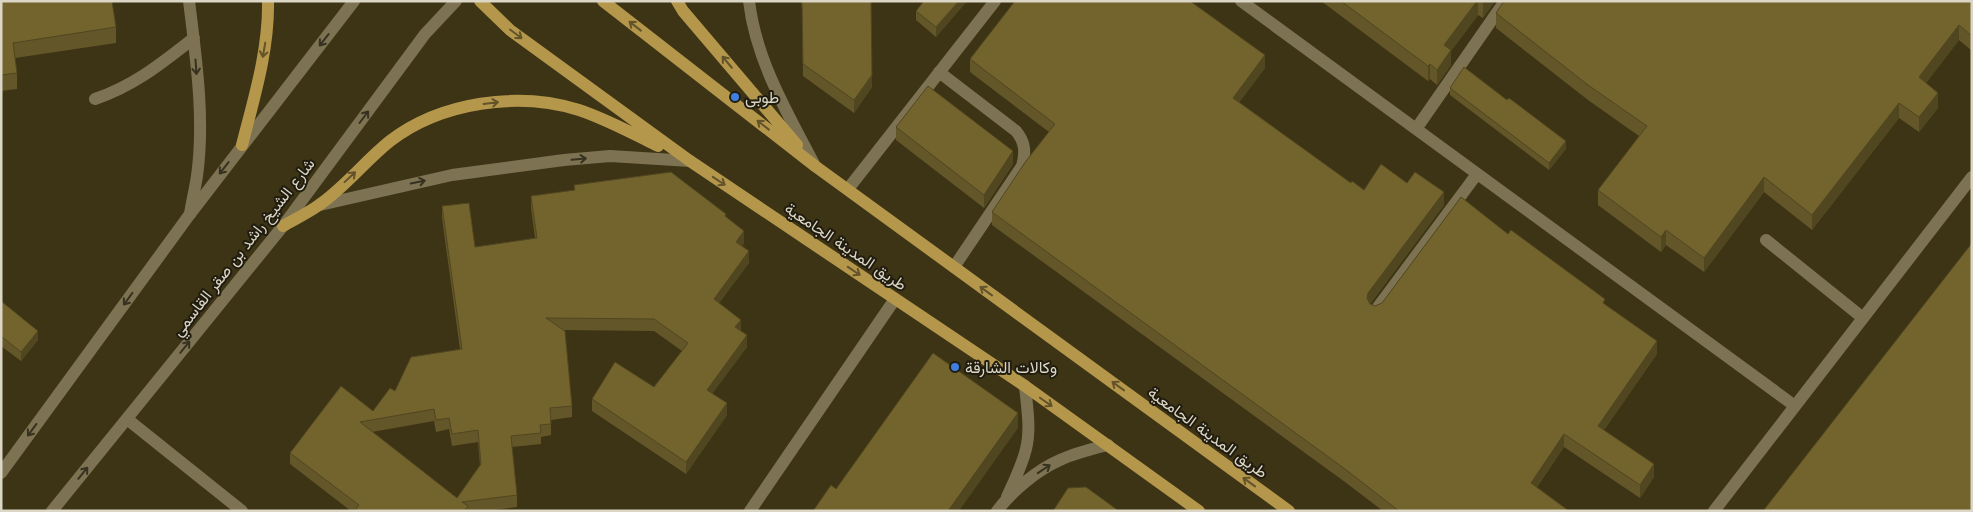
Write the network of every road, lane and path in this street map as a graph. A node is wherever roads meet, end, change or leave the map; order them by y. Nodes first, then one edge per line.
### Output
1 (189, 1) edge
2 (268, 1) edge
3 (354, 1) edge
4 (456, 1) edge
5 (480, 1) edge
6 (603, 1) edge
7 (677, 1) edge
8 (750, 1) edge
9 (995, 1) edge
10 (1241, 1) edge
11 (1504, 1) edge
12 (194, 38) junction
13 (939, 72) junction
14 (95, 99) dead end
15 (1416, 129) junction
16 (242, 146) junction
17 (690, 161) junction
18 (815, 166) junction
19 (1477, 174) junction
20 (1972, 177) edge
21 (848, 189) junction
22 (320, 205) junction
23 (190, 214) junction
24 (283, 226) junction
25 (1766, 240) dead end
26 (954, 267) junction
27 (895, 299) junction
28 (1375, 311) edge
29 (1863, 318) junction
30 (1024, 386) junction
31 (1795, 406) junction
32 (127, 419) junction
33 (1108, 445) junction
34 (1, 473) edge
35 (1006, 499) junction
36 (62, 505) edge
37 (52, 511) edge
38 (242, 511) edge
39 (750, 511) edge
40 (997, 511) edge
41 (1199, 511) edge
42 (1289, 511) edge
43 (1714, 511) edge

1 - 12 main road
2 -> 16 main road
3 -> 16 main road
24 -> 4 main road, شارع الشيخ راشد بن صقر القاسمي
5 -> 17 main road, طريق المدينة الجامعية
18 -> 6 main road, طريق المدينة الجامعية
18 -> 7 main road
8 - 18 main road
9 - 13 main road
10 - 15 main road
11 - 15 main road
12 - 14 main road
12 -> 23 main road
13 - 21 main road
13 - 26 main road
15 - 19 main road
16 -> 23 main road
22 -> 17 main road
22 -> 17 main road
17 -> 27 main road, طريق المدينة الجامعية
18 - 21 main road, طريق المدينة الجامعية
19 - 28 main road
19 - 31 main road
20 - 29 main road
21 - 26 main road, طريق المدينة الجامعية
22 - 24 main road
23 -> 34 main road
32 -> 24 main road, شارع الشيخ راشد بن صقر القاسمي
25 - 29 main road
42 -> 26 main road, طريق المدينة الجامعية
27 - 30 main road, طريق المدينة الجامعية
27 - 39 main road
29 - 31 main road
30 -> 33 main road, طريق المدينة الجامعية
30 - 35 main road
31 - 43 main road
36 -> 32 main road, شارع الشيخ راشد بن صقر القاسمي
32 - 38 main road
35 -> 33 main road
33 - 41 main road, طريق المدينة الجامعية
35 - 40 main road
36 - 37 main road, شارع الشيخ راشد بن صقر القاسمي

